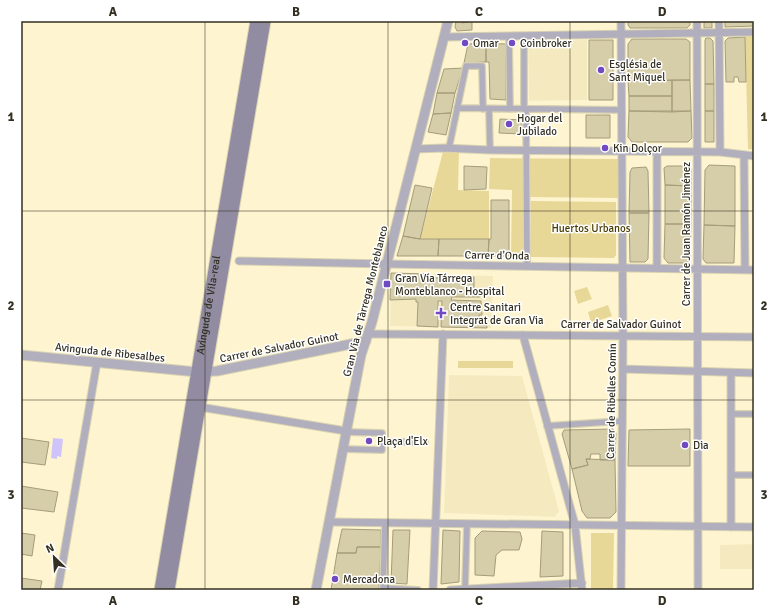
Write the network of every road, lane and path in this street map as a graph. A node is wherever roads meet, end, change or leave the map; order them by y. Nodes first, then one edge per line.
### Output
1 (256, 21) edge
2 (265, 21) edge
3 (448, 21) edge
4 (621, 21) edge
5 (697, 21) edge
6 (719, 21) edge
7 (754, 32) edge
8 (697, 33) junction
9 (719, 33) junction
10 (621, 34) junction
11 (510, 36) junction
12 (524, 36) junction
13 (444, 37) junction
14 (457, 108) junction
15 (486, 109) junction
16 (510, 109) junction
17 (525, 109) junction
18 (622, 110) junction
19 (449, 148) junction
20 (416, 150) junction
21 (490, 150) junction
22 (526, 151) junction
23 (622, 152) junction
24 (657, 152) junction
25 (720, 152) junction
26 (697, 153) junction
27 (744, 155) junction
28 (754, 156) edge
29 (239, 261) dead end
30 (387, 264) junction
31 (527, 266) junction
32 (623, 268) junction
33 (657, 268) junction
34 (696, 269) junction
35 (745, 270) junction
36 (754, 270) edge
37 (443, 334) junction
38 (523, 335) junction
39 (623, 336) junction
40 (698, 336) junction
41 (754, 337) edge
42 (367, 338) junction
43 (21, 354) edge
44 (97, 362) junction
45 (623, 369) junction
46 (201, 372) junction
47 (698, 372) junction
48 (731, 373) junction
49 (754, 373) edge
50 (200, 407) junction
51 (731, 414) junction
52 (754, 414) edge
53 (622, 421) junction
54 (547, 426) junction
55 (346, 432) junction
56 (382, 442) junction
57 (425, 442) dead end
58 (343, 450) junction
59 (731, 475) junction
60 (754, 476) edge
61 (329, 522) junction
62 (385, 523) junction
63 (435, 523) junction
64 (466, 524) junction
65 (575, 525) junction
66 (621, 526) junction
67 (698, 526) junction
68 (731, 527) junction
69 (754, 527) edge
70 (582, 586) edge
71 (383, 589) edge
72 (465, 589) edge
73 (58, 590) edge
74 (160, 590) edge
75 (169, 590) edge
76 (316, 590) edge
77 (418, 590) edge
78 (433, 590) edge
79 (450, 590) edge
80 (621, 590) edge
81 (698, 590) edge

1 - 46 main road, Avinguda de Vila-real
2 - 46 main road, Avinguda de Vila-real
3 - 13 street, Gran Via de Tàrrega Monteblanco
4 - 10 street, Carrer de Ribelles Comín
5 - 8 street, Carrer de Juan Ramón Jiménez
6 - 9 street
7 - 9 street
8 - 9 street
8 - 10 street
8 - 26 street, Carrer de Juan Ramón Jiménez
9 - 25 street
10 - 12 street
10 - 18 street, Carrer de Ribelles Comín
11 - 12 street
11 - 13 street
11 - 16 street
12 - 17 street
13 - 20 street, Gran Via de Tàrrega Monteblanco
14 - 15 street
14 - 15 street
14 - 19 street
15 - 16 street
15 - 21 street
16 - 17 street
17 - 18 street
17 - 22 street
18 - 23 street, Carrer de Ribelles Comín
19 - 20 street
19 - 21 street
20 - 30 street, Gran Via de Tàrrega Monteblanco
21 - 22 street
22 - 23 street
22 - 31 street
23 - 24 street
23 - 32 street, Carrer de Ribelles Comín
24 - 26 street
24 - 33 street
25 - 26 street
25 - 27 street
26 - 34 street, Carrer de Juan Ramón Jiménez
27 - 28 street
27 - 35 street
29 - 30 street, Carrer d'Onda
30 - 31 street, Carrer d'Onda
30 - 42 street, Gran Via de Tàrrega Monteblanco
31 - 32 street, Carrer d'Onda
32 - 33 street, Carrer d'Onda
32 - 39 street, Carrer de Ribelles Comín
33 - 34 street, Carrer d'Onda
34 - 35 street, Carrer d'Onda
34 - 40 street, Carrer de Juan Ramón Jiménez
35 - 36 street, Carrer d'Onda
37 - 38 street, Carrer de Salvador Guinot
37 - 42 street, Carrer de Salvador Guinot
37 - 63 street
38 - 39 street, Carrer de Salvador Guinot
38 - 54 street
39 - 40 street, Carrer de Salvador Guinot
39 - 45 street, Carrer de Ribelles Comín
40 - 41 street, Carrer de Salvador Guinot
40 - 47 street, Carrer de Juan Ramón Jiménez
42 - 46 street, Carrer de Salvador Guinot
42 - 55 street, Gran Via de Tàrrega Monteblanco
43 - 44 street, Avinguda de Ribesalbes
44 - 46 street, Avinguda de Ribesalbes
44 - 73 street
45 - 47 street
45 - 53 street, Carrer de Ribelles Comín
46 - 50 main road, Avinguda de Vila-real
46 - 74 main road, Avinguda de Vila-real
47 - 48 street
47 - 67 street, Carrer de Juan Ramón Jiménez
48 - 49 street
48 - 51 street
50 - 55 street
50 - 75 main road, Avinguda de Vila-real
51 - 52 street
51 - 59 street
53 - 54 street
53 - 66 street, Carrer de Ribelles Comín
54 - 65 street
55 - 56 street
55 - 58 street, Gran Via de Tàrrega Monteblanco
56 - 57 street
56 - 58 street
58 - 61 street, Gran Via de Tàrrega Monteblanco
59 - 60 street
59 - 68 street
61 - 62 street
61 - 76 street, Gran Via de Tàrrega Monteblanco
62 - 63 street
62 - 71 street
63 - 64 street
63 - 78 street
64 - 65 street
64 - 72 street
65 - 66 street
65 - 70 street
66 - 67 street
66 - 80 street, Carrer de Ribelles Comín
67 - 68 street
67 - 81 street, Carrer de Juan Ramón Jiménez
68 - 69 street
70 - 72 street
71 - 77 street
72 - 79 street

